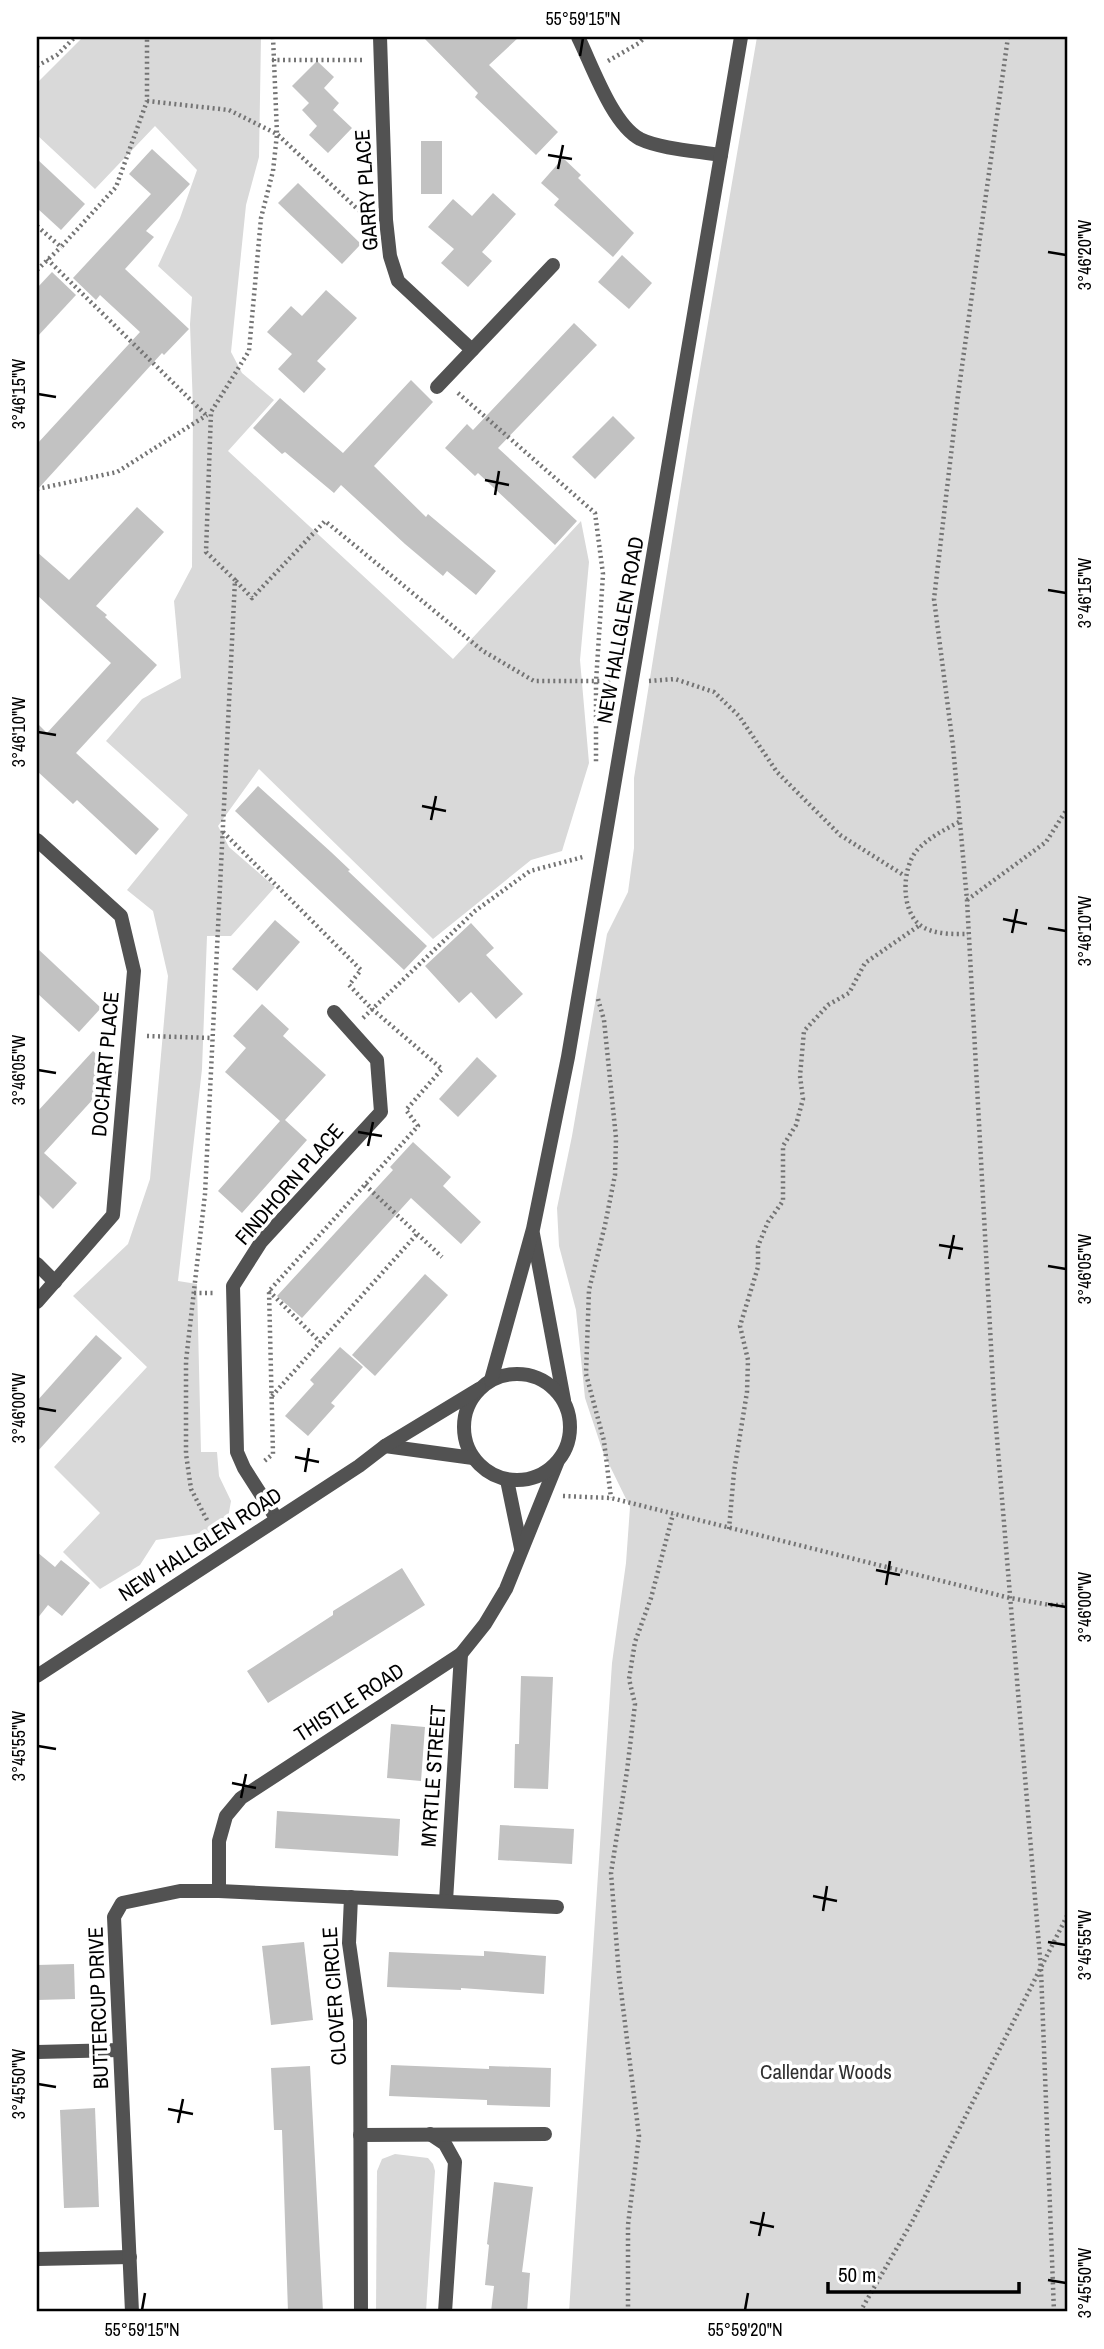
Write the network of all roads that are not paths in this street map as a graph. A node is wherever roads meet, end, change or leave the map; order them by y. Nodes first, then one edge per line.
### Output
1 (380, 37) edge
2 (578, 37) edge
3 (741, 37) edge
4 (721, 155) junction
5 (553, 265) dead end
6 (472, 350) junction
7 (441, 384) road end
8 (37, 840) edge
9 (334, 1012) dead end
10 (533, 1229) junction
11 (37, 1264) edge
12 (55, 1282) junction
13 (37, 1302) edge
14 (491, 1380) junction
15 (479, 1389) junction
16 (565, 1401) junction
17 (385, 1446) junction
18 (473, 1458) junction
19 (557, 1463) junction
20 (507, 1480) junction
21 (276, 1518) junction
22 (522, 1550) junction
23 (461, 1654) junction
24 (37, 1676) edge
25 (219, 1891) junction
26 (351, 1897) junction
27 (446, 1901) junction
28 (557, 1906) dead end
29 (120, 2050) junction
30 (37, 2052) edge
31 (360, 2134) junction
32 (430, 2134) junction
33 (545, 2134) dead end
34 (130, 2257) junction
35 (37, 2259) edge
36 (132, 2305) edge
37 (361, 2312) edge
38 (445, 2312) edge

1 - 6 street, GARRY PLACE
2 - 4 street
3 - 4 street, NEW HALLGLEN ROAD
4 - 10 street, NEW HALLGLEN ROAD
5 - 6 street
6 - 7 street
8 - 12 street, DOCHART PLACE
9 - 21 street, FINDHORN PLACE
10 - 14 street, NEW HALLGLEN ROAD
10 - 16 street, NEW HALLGLEN ROAD
11 - 12 street
12 - 13 street, DOCHART PLACE
14 - 15 street
14 - 16 street
15 - 17 street, NEW HALLGLEN ROAD
15 - 18 street
16 - 19 street
17 - 18 street
17 - 21 street, NEW HALLGLEN ROAD
18 - 20 street
19 - 20 street
19 - 22 street, THISTLE ROAD
20 - 22 street
21 - 24 street, NEW HALLGLEN ROAD
22 - 23 street, THISTLE ROAD
23 - 25 street, THISTLE ROAD
23 - 27 street, MYRTLE STREET
25 - 26 street, BUTTERCUP DRIVE
25 - 29 street, BUTTERCUP DRIVE
26 - 27 street, BUTTERCUP DRIVE
26 - 31 street, CLOVER CIRCLE
27 - 28 street, BUTTERCUP DRIVE
29 - 30 street
29 - 34 street, BUTTERCUP DRIVE
31 - 32 street
31 - 37 street, CLOVER CIRCLE
32 - 33 street
32 - 38 street
34 - 35 street
34 - 36 street, BUTTERCUP DRIVE

